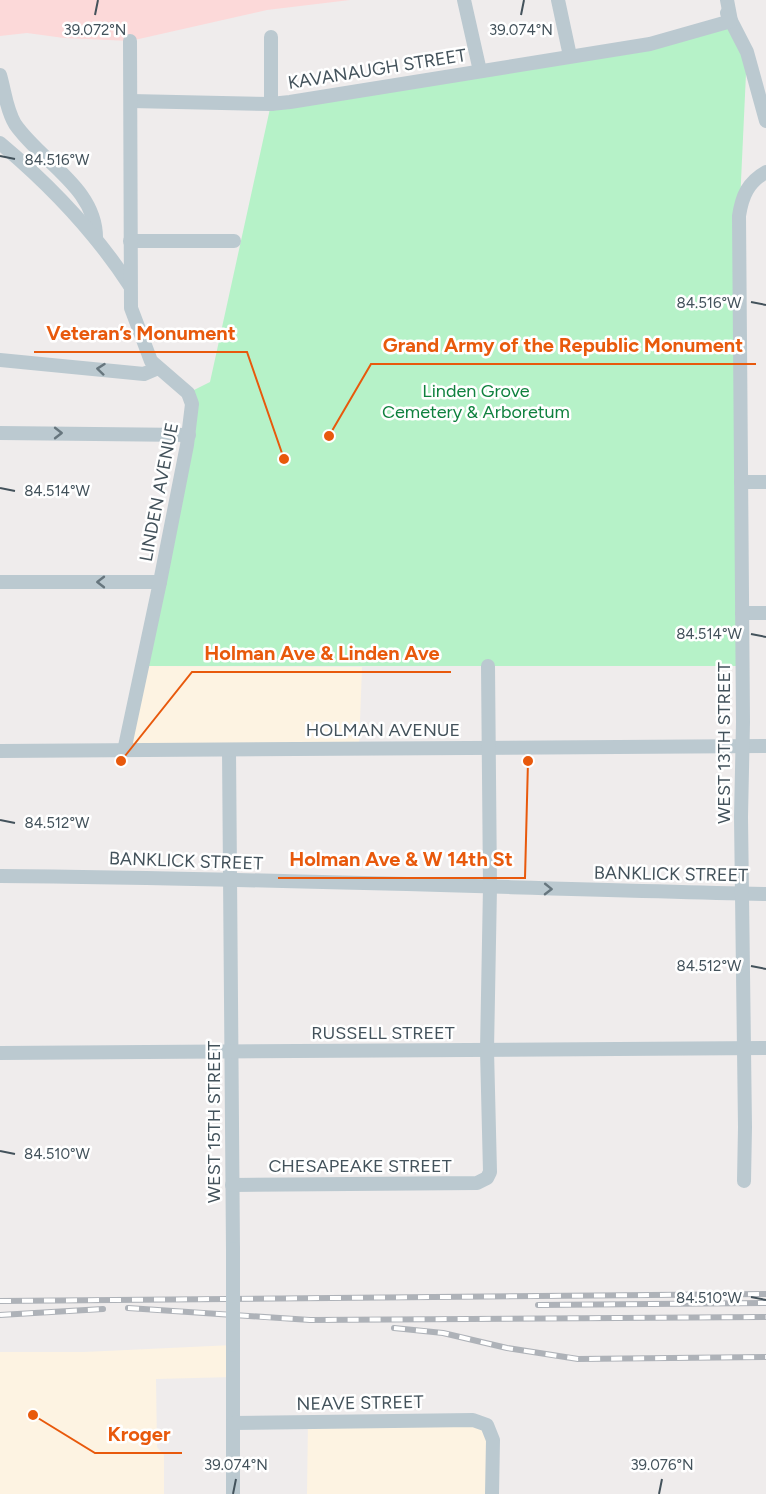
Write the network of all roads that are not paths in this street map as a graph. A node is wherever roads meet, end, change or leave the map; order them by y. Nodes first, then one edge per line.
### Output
1 (464, 0) edge
2 (558, 0) edge
3 (721, 0) edge
4 (726, 0) edge
5 (731, 21) junction
6 (271, 37) dead end
7 (130, 41) dead end
8 (570, 56) junction
9 (480, 71) junction
10 (0, 75) edge
11 (131, 101) junction
12 (271, 104) junction
13 (766, 121) edge
14 (0, 143) edge
15 (766, 172) edge
16 (96, 239) junction
17 (130, 241) junction
18 (234, 241) dead end
19 (131, 288) junction
20 (0, 360) edge
21 (158, 368) junction
22 (0, 433) edge
23 (189, 435) junction
24 (741, 482) junction
25 (766, 482) edge
26 (0, 582) edge
27 (160, 582) junction
28 (742, 613) junction
29 (766, 613) edge
30 (488, 666) dead end
31 (742, 746) junction
32 (766, 746) edge
33 (489, 747) junction
34 (229, 750) junction
35 (0, 751) edge
36 (124, 751) junction
37 (0, 876) edge
38 (230, 881) junction
39 (490, 887) junction
40 (743, 893) junction
41 (766, 894) edge
42 (744, 1048) junction
43 (766, 1048) edge
44 (487, 1050) junction
45 (232, 1052) junction
46 (0, 1053) edge
47 (744, 1181) dead end
48 (232, 1185) junction
49 (233, 1423) junction
50 (233, 1494) edge
51 (492, 1494) edge

1 - 9 street
2 - 8 street
3 - 5 street
4 - 5 street
5 - 8 street, KAVANAUGH STREET
5 - 13 street
6 - 12 street
7 - 11 street, LINDEN AVENUE
8 - 9 street, KAVANAUGH STREET
9 - 12 street, KAVANAUGH STREET
10 - 16 street
11 - 12 street, KAVANAUGH STREET
11 - 17 street, LINDEN AVENUE
14 - 16 street
15 - 24 street, WEST 13TH STREET
16 - 19 street
17 - 18 street
17 - 19 street, LINDEN AVENUE
19 - 21 street, LINDEN AVENUE
21 -> 20 street
21 - 23 street, LINDEN AVENUE
22 -> 23 street
23 - 27 street, LINDEN AVENUE
24 - 25 street
24 - 28 street, WEST 13TH STREET
27 -> 26 street
27 - 36 street, LINDEN AVENUE
28 - 29 street
28 - 31 street, WEST 13TH STREET
30 - 33 street
31 - 32 street, HOLMAN AVENUE
31 - 33 street, HOLMAN AVENUE
31 - 40 street, WEST 13TH STREET
33 - 34 street, HOLMAN AVENUE
33 - 39 street
34 - 36 street, HOLMAN AVENUE
34 - 38 street, WEST 15TH STREET
35 - 36 street, HOLMAN AVENUE
37 - 38 street, BANKLICK STREET
38 - 39 street, BANKLICK STREET
38 - 45 street, WEST 15TH STREET
39 -> 40 street, BANKLICK STREET
39 - 44 street
40 - 41 street, BANKLICK STREET
40 - 42 street, WEST 13TH STREET
42 - 43 street, RUSSELL STREET
42 - 44 street, RUSSELL STREET
42 - 47 street, WEST 13TH STREET
44 - 45 street, RUSSELL STREET
44 - 48 street, CHESAPEAKE STREET
45 - 46 street, RUSSELL STREET
45 - 48 street, WEST 15TH STREET
48 - 49 street, WEST 15TH STREET, bridge
49 - 50 street, WEST 15TH STREET
49 - 51 street, NEAVE STREET

